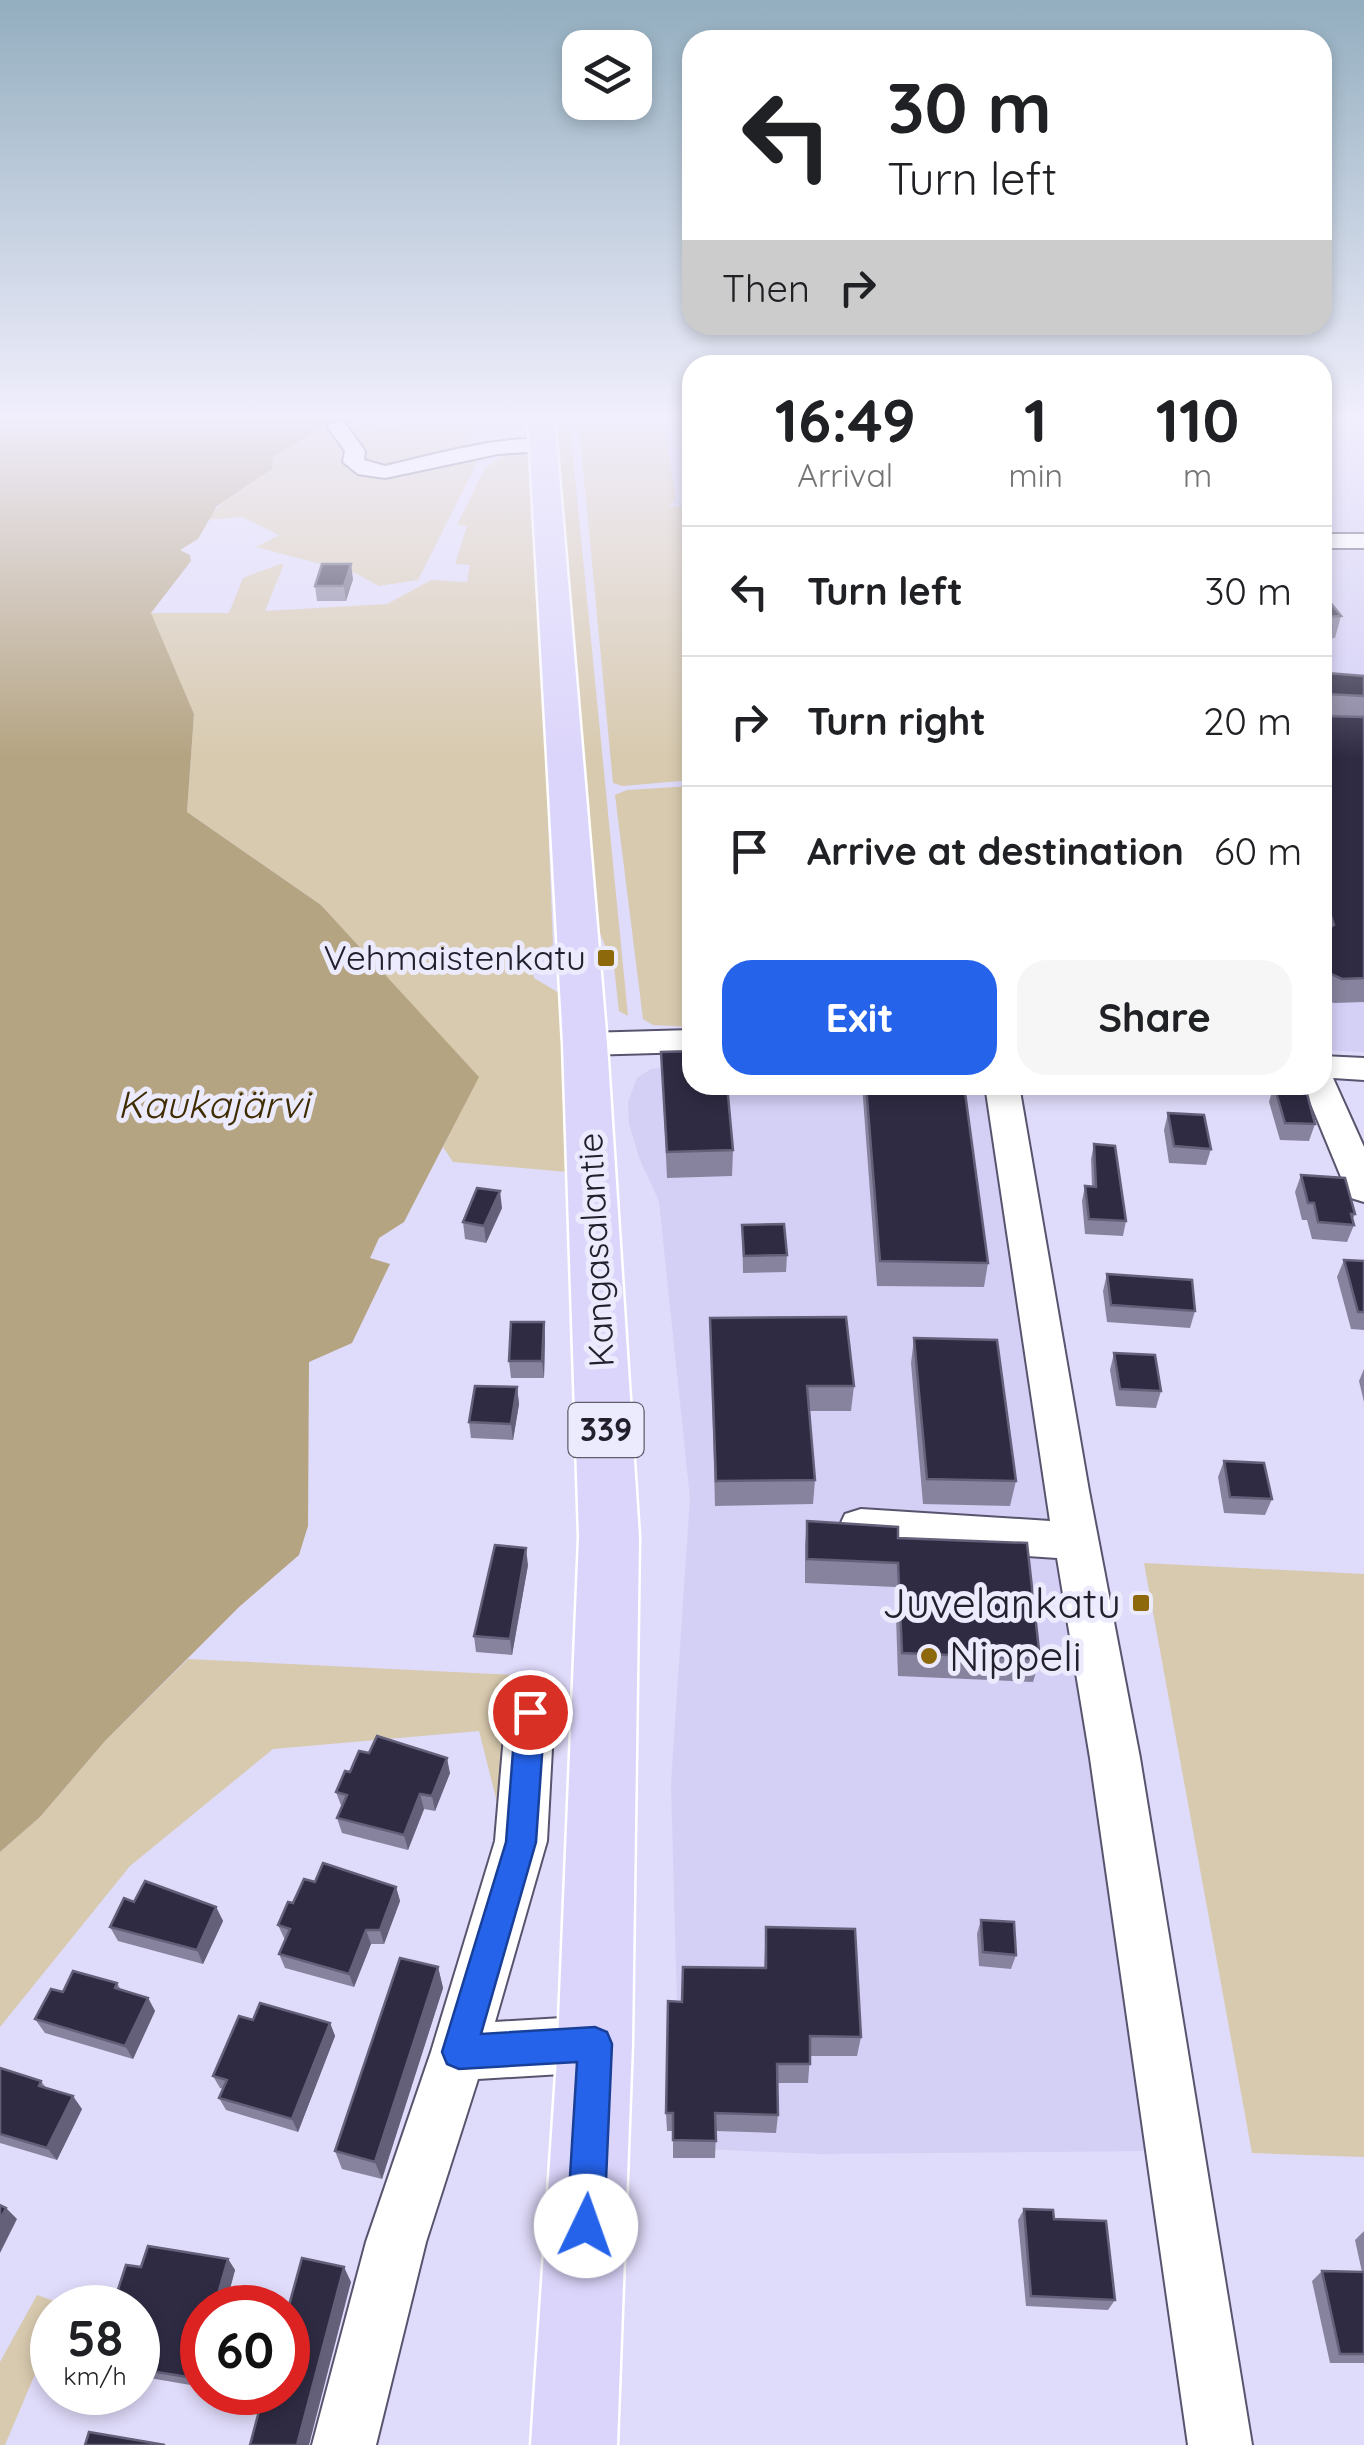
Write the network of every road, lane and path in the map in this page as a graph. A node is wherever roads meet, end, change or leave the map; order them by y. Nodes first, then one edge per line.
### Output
1 (549, 530) edge
2 (1364, 540) edge
3 (1332, 541) edge
4 (682, 1041) edge
5 (585, 1044) junction
6 (1333, 1066) edge
7 (1004, 1095) edge
8 (1364, 1190) edge
9 (861, 1527) edge
10 (1076, 1541) junction
11 (530, 1712) dead end
12 (595, 2044) junction
13 (459, 2052) junction
14 (344, 2445) edge
15 (574, 2445) edge
16 (1220, 2445) edge

1 - 5 main road, Kangasalantie / 339
2 - 3 street
4 - 5 street
5 - 12 main road, Kangasalantie / 339
6 - 8 street
7 - 10 street
9 - 10 street
10 - 16 street
11 - 13 street
12 - 13 street
12 - 15 main road, Kangasalantie / 339
13 - 14 street

